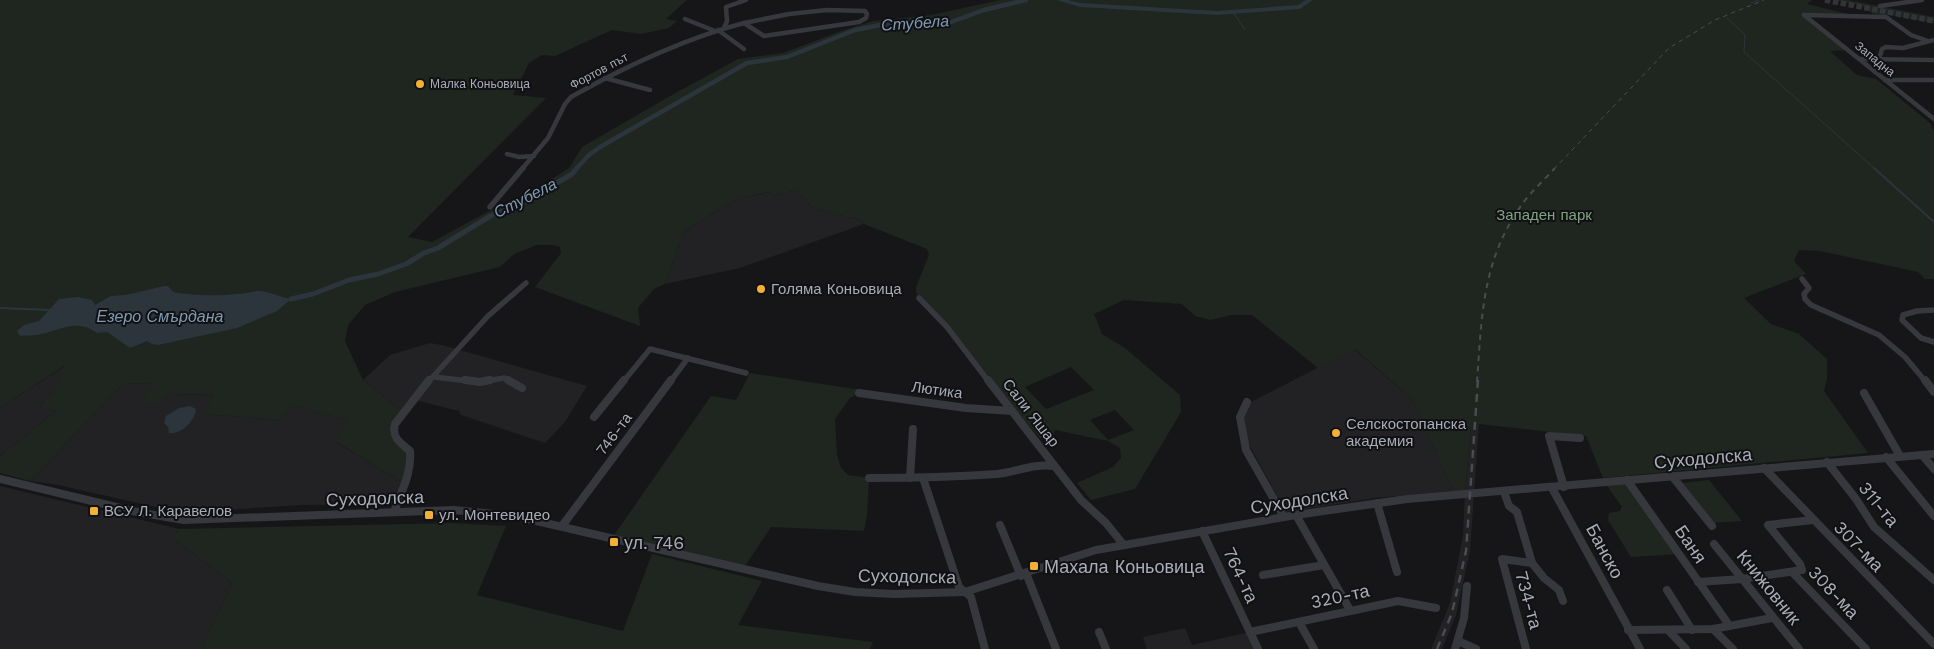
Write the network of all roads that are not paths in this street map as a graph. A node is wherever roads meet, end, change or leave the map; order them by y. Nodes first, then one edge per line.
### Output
1 (746, 0) edge
2 (1922, 0) edge
3 (1880, 6) dead end
4 (685, 19) dead end
5 (744, 23) junction
6 (724, 28) junction
7 (717, 31) junction
8 (1934, 40) edge
9 (1928, 41) junction
10 (744, 49) dead end
11 (1860, 59) junction
12 (1879, 60) junction
13 (1934, 60) edge
14 (606, 78) junction
15 (1885, 80) junction
16 (1934, 80) edge
17 (650, 90) dead end
18 (1934, 119) edge
19 (507, 154) dead end
20 (534, 156) junction
21 (490, 207) dead end
22 (1802, 279) dead end
23 (526, 283) dead end
24 (919, 298) dead end
25 (1934, 310) edge
26 (1934, 342) edge
27 (688, 358) junction
28 (746, 373) dead end
29 (434, 377) junction
30 (522, 388) dead end
31 (1934, 392) edge
32 (859, 393) dead end
33 (1864, 393) dead end
34 (1246, 402) dead end
35 (1012, 411) junction
36 (594, 417) dead end
37 (913, 429) dead end
38 (1580, 438) dead end
39 (1934, 454) edge
40 (1922, 455) junction
41 (1900, 456) junction
42 (1886, 457) junction
43 (1827, 462) junction
44 (1054, 466) junction
45 (1764, 468) junction
46 (1934, 469) edge
47 (1672, 476) junction
48 (869, 478) dead end
49 (910, 478) junction
50 (923, 478) junction
51 (1627, 480) junction
52 (1, 481) edge
53 (1564, 487) junction
54 (1552, 488) junction
55 (1504, 492) junction
56 (1377, 503) junction
57 (394, 512) junction
58 (1296, 515) junction
59 (1934, 516) edge
60 (1284, 517) junction
61 (1814, 520) junction
62 (1000, 525) dead end
63 (562, 526) junction
64 (1712, 526) dead end
65 (1202, 531) junction
66 (1123, 544) junction
67 (1714, 544) dead end
68 (1532, 563) junction
69 (1324, 564) junction
70 (1397, 572) dead end
71 (1793, 573) junction
72 (1024, 574) junction
73 (1263, 575) dead end
74 (1742, 579) junction
75 (1934, 580) edge
76 (1698, 582) junction
77 (1467, 586) dead end
78 (1667, 590) dead end
79 (965, 592) junction
80 (1563, 601) dead end
81 (1436, 608) dead end
82 (1350, 610) junction
83 (1772, 618) junction
84 (1299, 622) junction
85 (1729, 625) junction
86 (1713, 629) junction
87 (1628, 630) junction
88 (1692, 630) junction
89 (1669, 631) junction
90 (1099, 632) dead end
91 (1250, 632) junction
92 (1934, 644) edge
93 (1456, 645) edge
94 (985, 649) edge
95 (1056, 649) edge
96 (1106, 649) edge
97 (1258, 649) edge
98 (1314, 649) edge
99 (1476, 649) edge
100 (1526, 649) edge
101 (1640, 649) edge
102 (1686, 649) edge
103 (1733, 649) edge
104 (1800, 649) edge
105 (1866, 649) edge

1 - 6 street
2 - 3 street
4 - 7 street
5 - 5 street, Фортов път
5 - 6 street, Фортов път
6 - 7 street, Фортов път
7 - 10 street
7 - 14 street, Фортов път
8 - 9 street
9 - 11 street, Западна
9 - 12 street
11 - 12 street
11 - 15 street, Западна
12 - 13 street
14 - 17 street
14 - 20 street, Фортов път
15 - 16 street
15 - 18 street, Западна
19 - 20 street
20 - 21 street, Фортов път
22 - 31 street
23 - 29 street
24 - 35 street, Сали Яшар
25 - 26 street
27 - 28 street
27 - 36 street
27 - 63 street, 746-та
29 - 30 street
29 - 57 street
32 - 35 street, Лютика
33 - 41 street
34 - 60 street
35 - 44 street, Сали Яшар
37 - 49 street
38 - 53 street
39 - 40 street, Суходолска
40 - 41 street, Суходолска
40 - 46 street
41 - 42 street, Суходолска
42 - 43 street, Суходолска
42 - 59 street
43 - 45 street, Суходолска
43 - 75 street, 311-та
44 - 50 street
44 - 66 street, Сали Яшар
45 - 47 street, Суходолска
45 - 61 street, 307-ма
47 - 51 street, Суходолска
47 - 64 street
48 - 49 street
49 - 50 street
50 - 79 street
51 - 53 street, Суходолска
51 - 76 street, Баня
52 - 57 street, Суходолска
53 - 54 street, Суходолска
54 - 55 street, Суходолска
54 - 87 street, Банско
55 - 56 street, Суходолска
55 - 68 street
56 - 58 street, Суходолска
56 - 70 street
57 - 63 street, Суходолска
58 - 60 street, Суходолска
58 - 69 street
60 - 65 street, Суходолска
61 - 71 street, 308-ма
61 - 92 street, 307-ма
62 - 72 street
63 - 79 street, Суходолска
65 - 66 street, Суходолска
65 - 91 street, 764-та
66 - 72 street, Суходолска
67 - 74 street, Книжовник
68 - 80 street
68 - 100 street, 734-та
69 - 73 street
69 - 82 street
71 - 74 street
71 - 105 street, 308-ма
72 - 79 street, Суходолска
72 - 95 street
74 - 76 street
74 - 83 street, Книжовник
76 - 85 street, Баня
77 - 93 street
78 - 88 street
79 - 94 street
81 - 82 street, 320-та
82 - 84 street, 320-та
83 - 85 street
83 - 104 street, Книжовник
84 - 91 street, 320-та
84 - 98 street
85 - 86 street
86 - 88 street
86 - 103 street
87 - 89 street
87 - 101 street, Банско
88 - 89 street
89 - 102 street
90 - 96 street
91 - 97 street, 764-та
93 - 99 street

